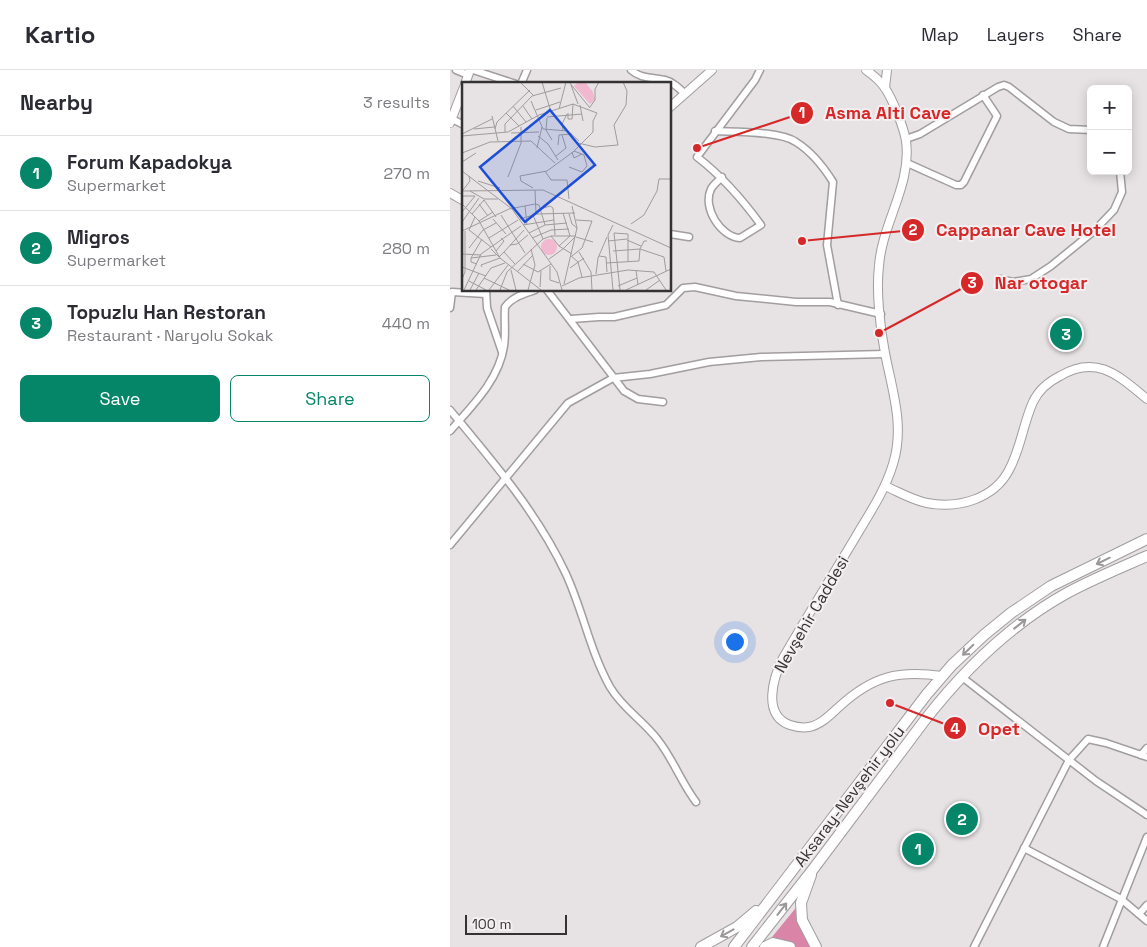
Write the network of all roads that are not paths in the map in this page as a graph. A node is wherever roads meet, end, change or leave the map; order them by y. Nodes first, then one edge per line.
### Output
1 (456, 70) edge
2 (527, 70) edge
3 (631, 70) edge
4 (712, 70) edge
5 (760, 70) edge
6 (868, 70) edge
7 (887, 70) edge
8 (470, 72) edge
9 (508, 82) edge
10 (522, 82) edge
11 (670, 82) edge
12 (671, 83) edge
13 (885, 88) junction
14 (462, 91) edge
15 (685, 94) junction
16 (983, 95) junction
17 (671, 106) edge
18 (451, 121) edge
19 (1087, 130) edge
20 (715, 131) junction
21 (906, 139) junction
22 (907, 163) junction
23 (1120, 175) edge
24 (722, 177) junction
25 (671, 234) edge
26 (689, 237) dead end
27 (1001, 280) dead end
28 (532, 291) edge
29 (547, 291) edge
30 (486, 292) edge
31 (838, 304) junction
32 (450, 308) edge
33 (881, 314) junction
34 (571, 320) junction
35 (503, 353) junction
36 (885, 354) junction
37 (613, 378) junction
38 (1147, 399) edge
39 (663, 402) dead end
40 (450, 410) edge
41 (459, 421) junction
42 (450, 430) edge
43 (506, 478) junction
44 (885, 486) junction
45 (1147, 539) edge
46 (450, 545) edge
47 (1147, 556) edge
48 (942, 676) junction
49 (962, 677) junction
50 (1147, 748) edge
51 (1144, 756) edge
52 (1069, 760) junction
53 (696, 802) dead end
54 (1147, 815) edge
55 (1147, 837) edge
56 (1146, 846) edge
57 (1024, 848) junction
58 (814, 868) junction
59 (777, 891) junction
60 (1121, 899) junction
61 (1147, 905) edge
62 (1139, 914) junction
63 (1147, 921) edge
64 (981, 933) junction
65 (701, 947) edge
66 (734, 947) edge
67 (752, 947) edge
68 (765, 947) edge
69 (790, 947) edge
70 (816, 947) edge
71 (974, 947) edge
72 (980, 947) edge
73 (1103, 947) edge

1 - 8 street
2 - 10 street
3 - 11 street
4 - 15 street
5 - 20 street
6 - 13 street
7 - 13 street
8 - 9 street
12 - 15 street
13 - 21 street
14 - 18 street
15 - 17 street
16 - 19 street
16 - 21 street
16 - 22 street
20 - 24 street
20 - 31 street
21 - 22 street
22 - 33 street
23 - 27 street
24 - 24 street
25 - 26 street
28 - 35 street
29 - 34 street
30 - 32 street
30 - 35 street
31 - 33 street
31 - 34 street
33 - 36 street
34 - 37 street
35 - 41 street
36 - 37 street
36 - 44 street
37 - 39 street
37 - 43 street
38 - 44 street
40 - 41 street
41 - 42 street
41 - 43 street
43 - 46 street
43 - 53 street
44 - 48 street, Nevşehir Caddesi
45 -> 48 highway, Aksaray-Nevşehir yolu
49 -> 47 highway, Aksaray-Nevşehir yolu
48 - 59 highway, Aksaray-Nevşehir yolu
49 - 52 street
49 - 58 highway, Aksaray-Nevşehir yolu
50 - 51 street
51 - 52 street
52 - 54 street
52 - 57 street
55 - 56 street
56 - 60 street
57 - 60 street
57 - 64 street
67 -> 58 highway, Aksaray-Nevşehir yolu
58 - 70 highway
59 -> 65 highway
59 - 66 highway, Aksaray-Nevşehir yolu
60 - 62 street
60 - 73 street
61 - 62 street
62 - 63 street
64 - 71 street
64 - 72 street
68 - 69 highway

